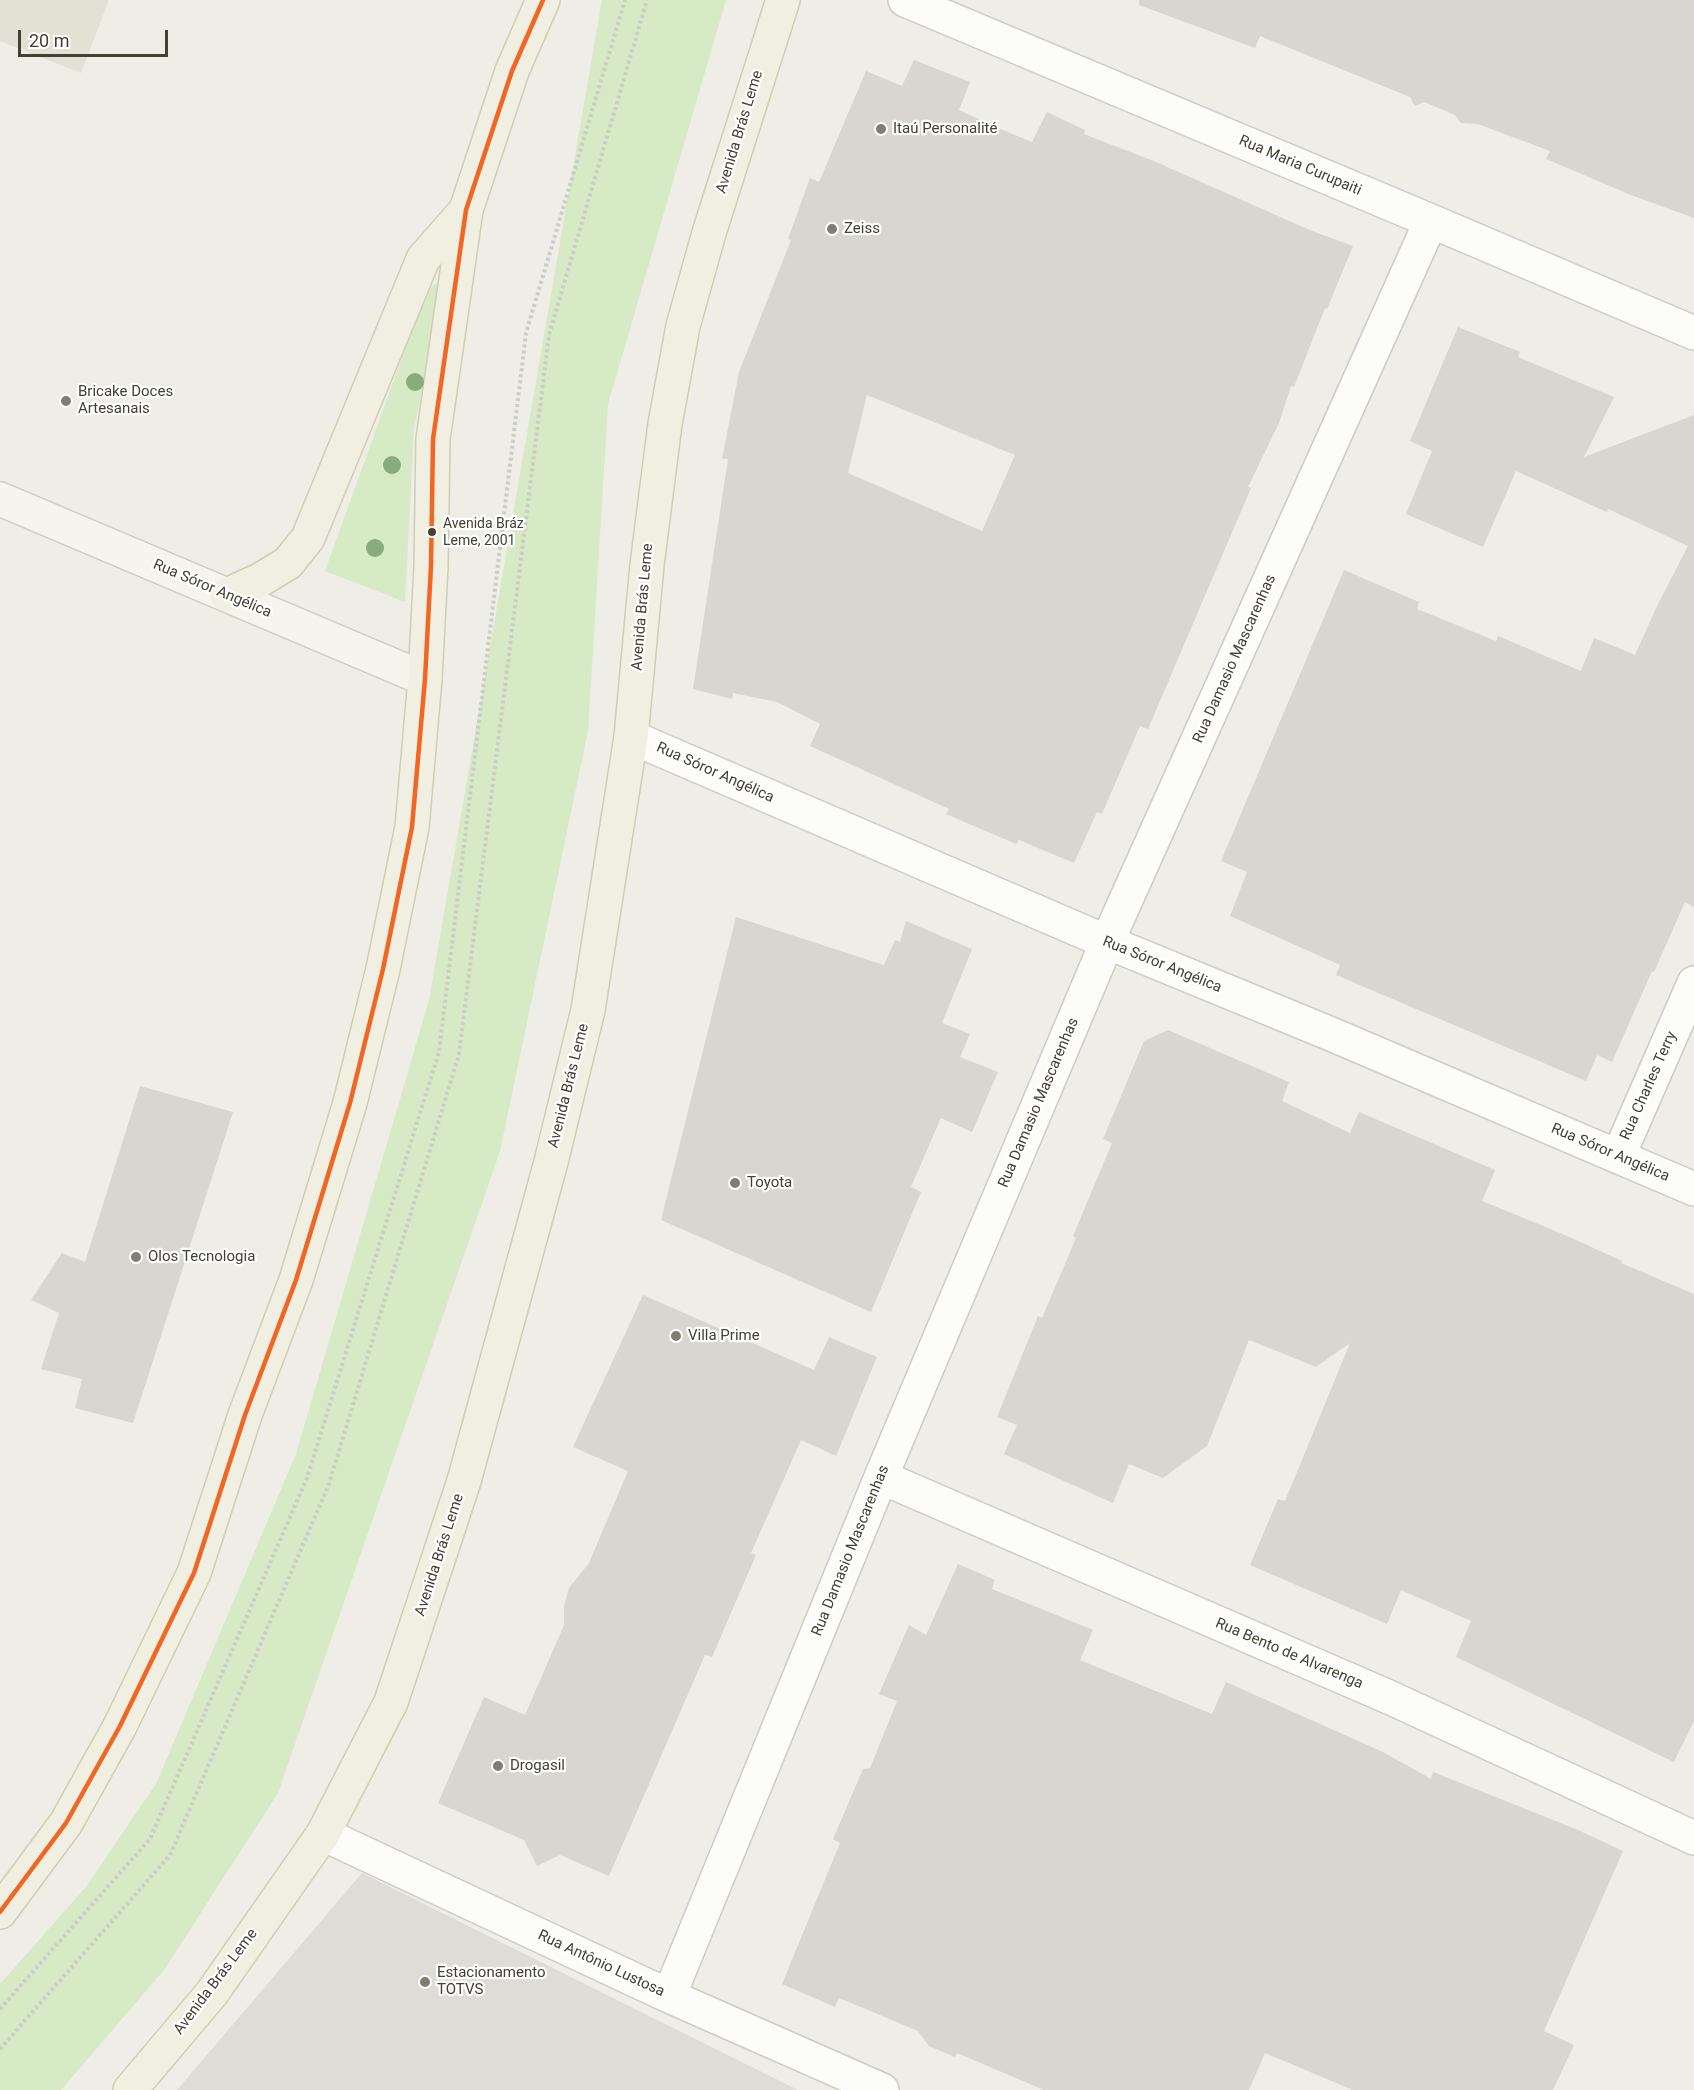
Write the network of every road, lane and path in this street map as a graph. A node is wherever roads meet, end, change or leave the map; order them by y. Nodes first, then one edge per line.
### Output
1 (543, 0) edge
2 (783, 0) edge
3 (905, 0) edge
4 (466, 210) junction
5 (1431, 220) junction
6 (1694, 333) edge
7 (0, 499) edge
8 (227, 595) junction
9 (424, 679) junction
10 (632, 737) junction
11 (1107, 942) junction
12 (1694, 983) edge
13 (1618, 1157) junction
14 (1694, 1189) edge
15 (881, 1477) junction
16 (323, 1834) junction
17 (1694, 1838) edge
18 (0, 1912) edge
19 (669, 1996) junction
20 (130, 2090) edge
21 (882, 2090) edge

1 - 4 main road
2 - 10 main road, Avenida Brás Leme
3 - 5 street, Rua Maria Curupaiti
4 - 8 main road
4 - 9 main road
5 - 6 street, Rua Maria Curupaiti
5 - 11 street, Rua Damasio Mascarenhas
7 - 8 street, Rua Sóror Angélica
8 - 9 street, Rua Sóror Angélica
9 - 18 main road
10 - 11 street, Rua Sóror Angélica
10 - 16 main road, Avenida Brás Leme
11 - 13 street, Rua Sóror Angélica
11 - 15 street, Rua Damasio Mascarenhas
12 - 13 street, Rua Charles Terry
13 - 14 street, Rua Sóror Angélica
15 - 17 street, Rua Bento de Alvarenga
15 - 19 street, Rua Damasio Mascarenhas
16 - 19 street, Rua Antônio Lustosa
16 - 20 main road, Avenida Brás Leme
19 - 21 street, Rua Antônio Lustosa

